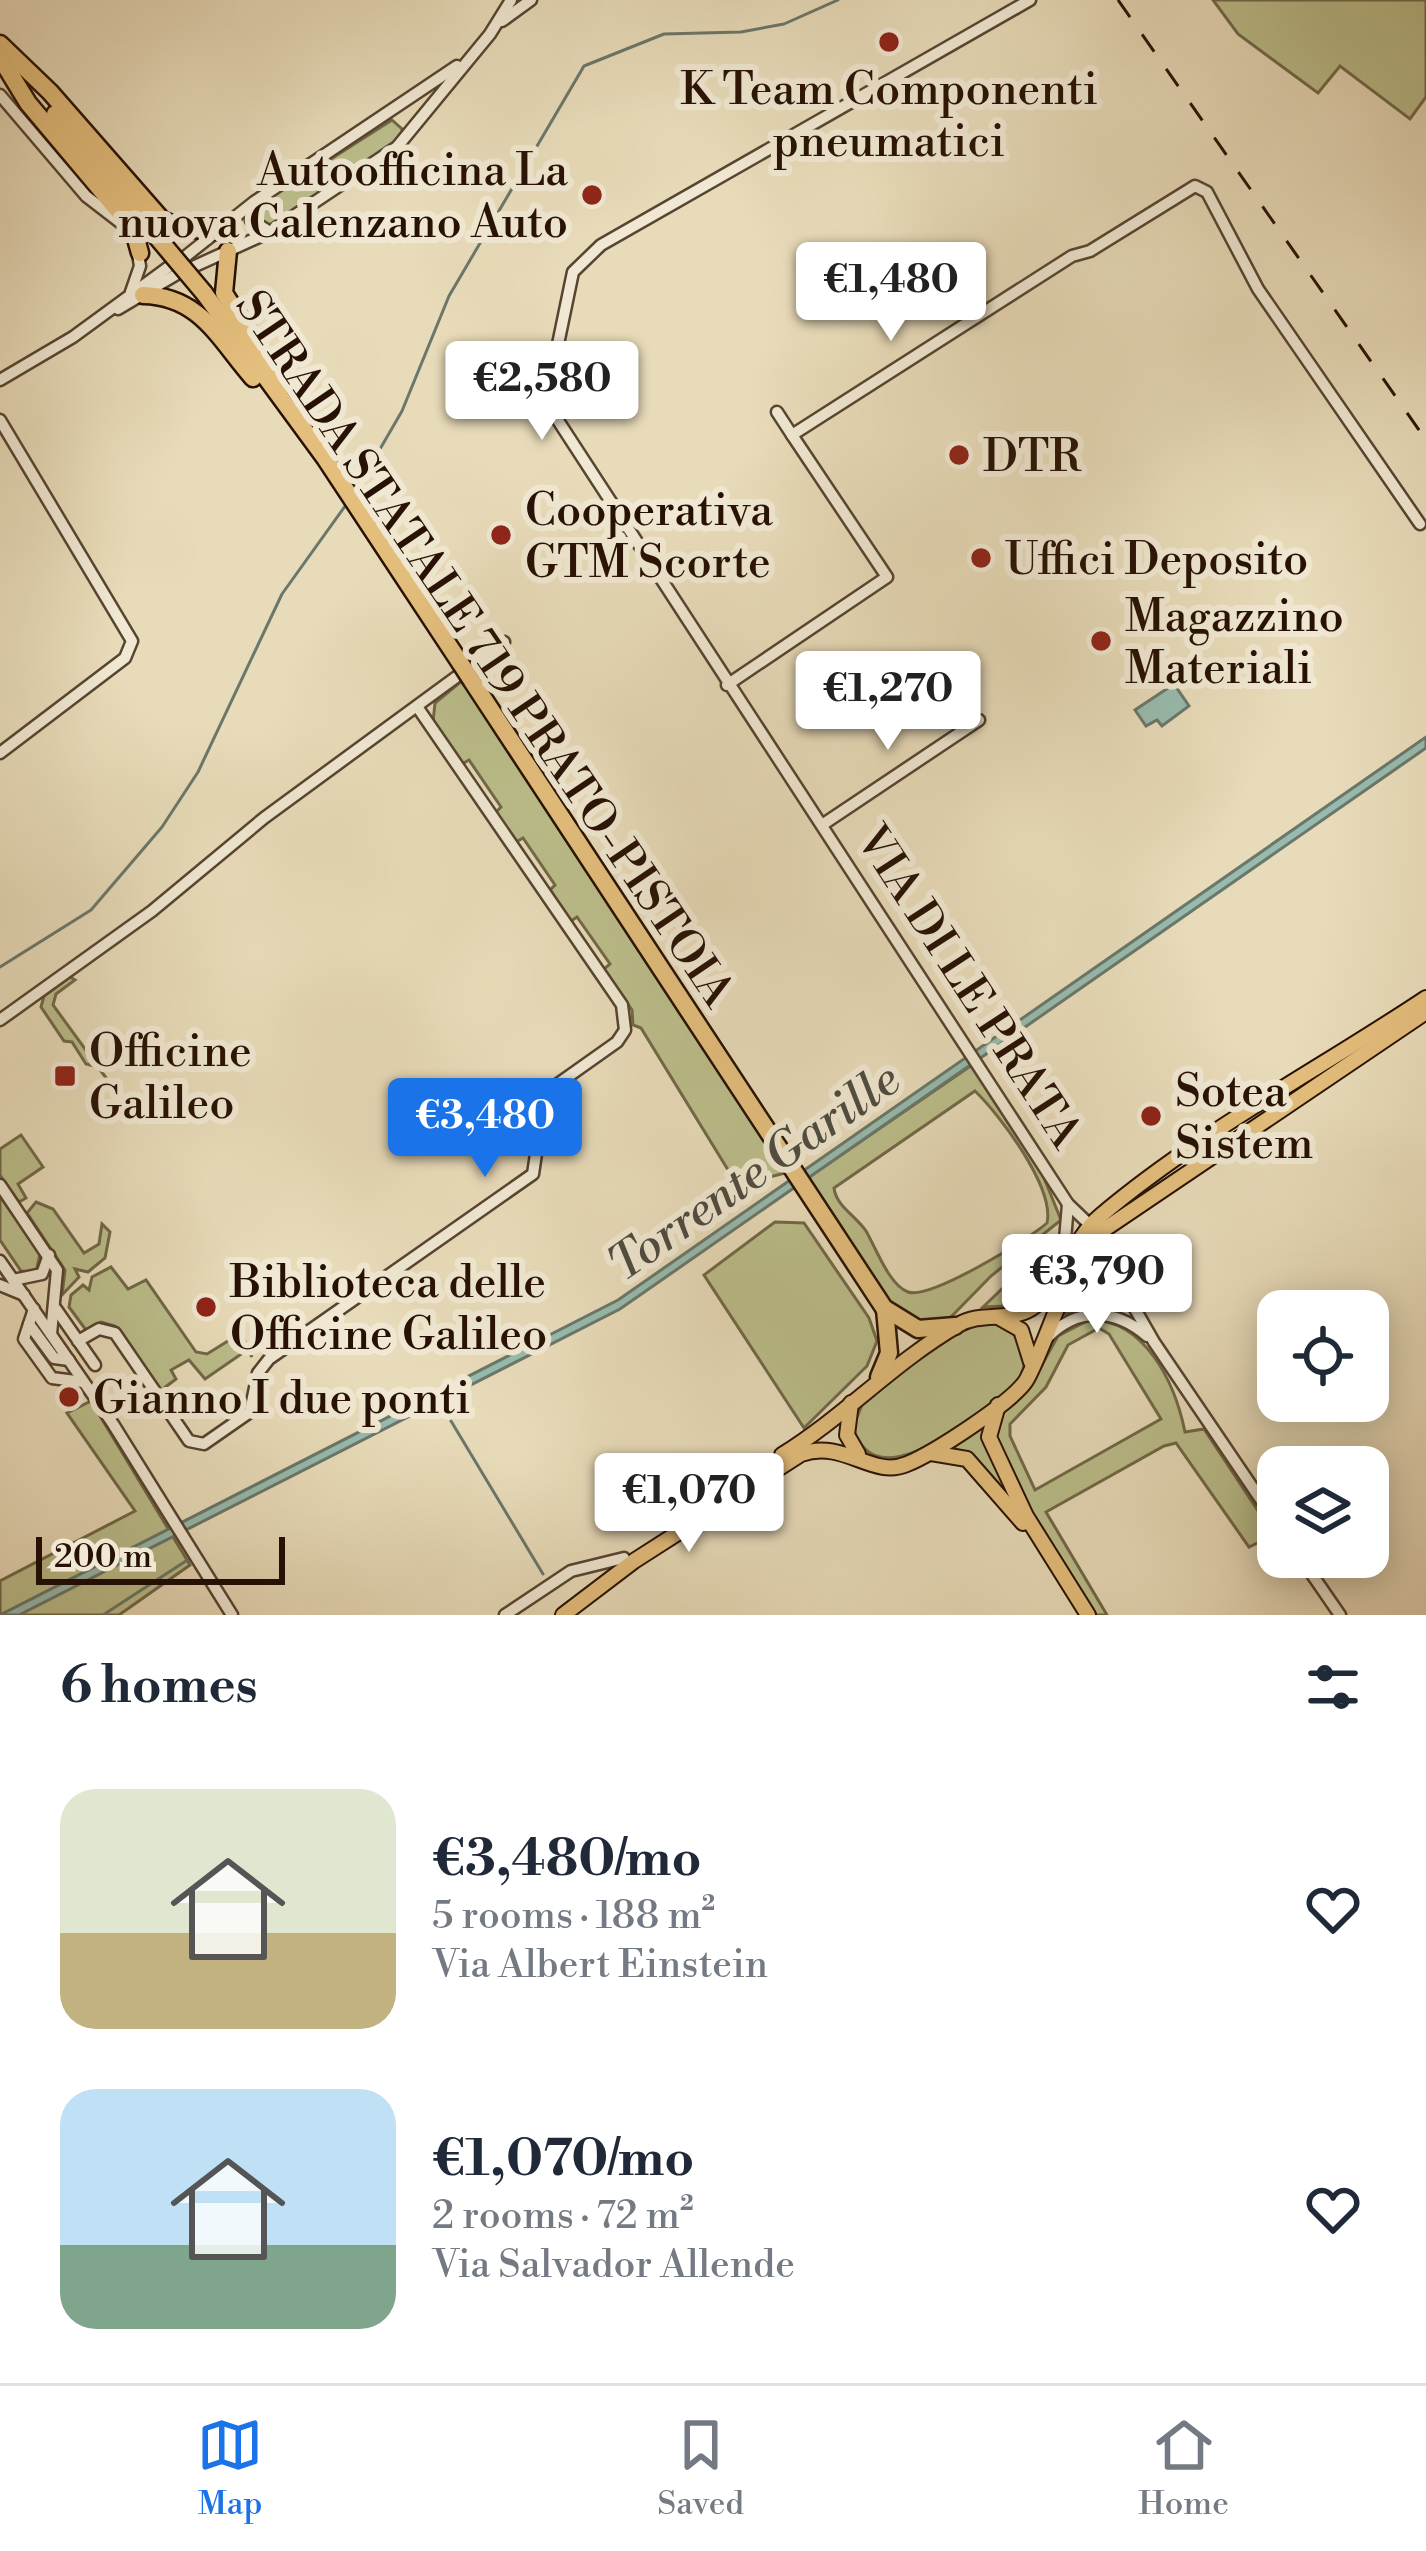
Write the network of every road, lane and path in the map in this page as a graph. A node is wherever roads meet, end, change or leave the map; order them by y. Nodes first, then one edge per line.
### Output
1 (511, 0) edge
2 (531, 0) edge
3 (1030, 0) edge
4 (499, 23) junction
5 (0, 50) edge
6 (474, 53) junction
7 (0, 95) edge
8 (385, 116) junction
9 (407, 136) junction
10 (254, 202) junction
11 (218, 231) junction
12 (270, 232) junction
13 (228, 251) junction
14 (140, 253) junction
15 (174, 270) dead end
16 (137, 294) junction
17 (0, 380) edge
18 (777, 412) dead end
19 (0, 420) edge
20 (792, 435) junction
21 (323, 456) junction
22 (1420, 524) dead end
23 (504, 642) dead end
24 (728, 685) junction
25 (418, 708) junction
26 (979, 720) dead end
27 (0, 753) edge
28 (822, 825) junction
29 (1426, 998) edge
30 (1426, 1012) edge
31 (0, 1020) edge
32 (0, 1185) edge
33 (1068, 1204) junction
34 (1092, 1232) junction
35 (49, 1255) junction
36 (0, 1261) edge
37 (1063, 1264) junction
38 (6, 1282) edge
39 (1127, 1297) junction
40 (55, 1307) junction
41 (884, 1308) junction
42 (34, 1309) junction
43 (1104, 1314) junction
44 (997, 1317) junction
45 (29, 1324) junction
46 (955, 1326) junction
47 (51, 1334) junction
48 (78, 1341) junction
49 (1154, 1342) junction
50 (1040, 1345) junction
51 (69, 1360) junction
52 (95, 1365) dead end
53 (1031, 1367) junction
54 (879, 1377) junction
55 (84, 1382) junction
56 (851, 1403) junction
57 (998, 1406) junction
58 (921, 1456) junction
59 (862, 1458) junction
60 (1257, 1494) edge
61 (1044, 1547) junction
62 (624, 1558) junction
63 (1314, 1578) edge
64 (232, 1615) edge
65 (505, 1615) edge
66 (551, 1615) edge
67 (563, 1615) edge
68 (1088, 1615) edge
69 (1340, 1615) edge

1 - 4 street
2 - 4 street
3 - 24 street, VIA DI LE PRATA
4 - 6 street
5 - 11 highway
5 - 14 highway
5 - 21 highway, STRADA STATALE 719 PRATO-PISTOIA, bridge
6 - 8 street
6 - 9 street
7 - 14 street
8 - 9 street
8 - 10 street
9 - 12 street
10 - 11 street
10 - 12 street
11 - 13 street
12 - 13 street
13 - 21 highway
14 - 16 street
15 - 16 street
16 - 17 street
16 - 21 highway
18 - 20 street
19 - 27 street
20 - 22 street
20 - 24 street
21 - 41 highway, STRADA STATALE 719 PRATO-PISTOIA, bridge
23 - 25 street
24 - 28 street, VIA DI LE PRATA
25 - 31 street
25 - 48 street
26 - 28 street
28 - 33 street, VIA DI LE PRATA
29 - 34 main road
30 - 34 main road
32 - 35 street
33 - 34 street, VIA DI LE PRATA
33 - 37 street, VIA DI LE PRATA
34 - 37 main road
34 - 39 street, VIA DI LE PRATA
34 - 50 main road
35 - 38 street
35 - 40 street
36 - 38 street
37 - 44 main road
38 - 42 street
39 - 43 street
39 - 49 street, VIA DI LE PRATA
40 - 47 street
40 - 48 street
41 - 46 highway
41 - 54 highway
42 - 45 street
42 - 47 street
43 - 49 street
43 - 50 street
44 - 46 main road
44 - 53 main road
45 - 51 street
45 - 55 street
46 - 54 main road
47 - 51 street
48 - 52 street
49 - 60 street, VIA DI LE PRATA
50 - 53 main road
51 - 55 street
53 - 57 main road
54 - 56 main road
55 - 64 street
56 - 59 main road
56 - 62 main road
57 - 58 main road
57 - 61 main road
58 - 59 main road
58 - 61 main road
59 - 67 main road
61 - 68 main road
62 - 65 street
62 - 66 main road
63 - 69 street

